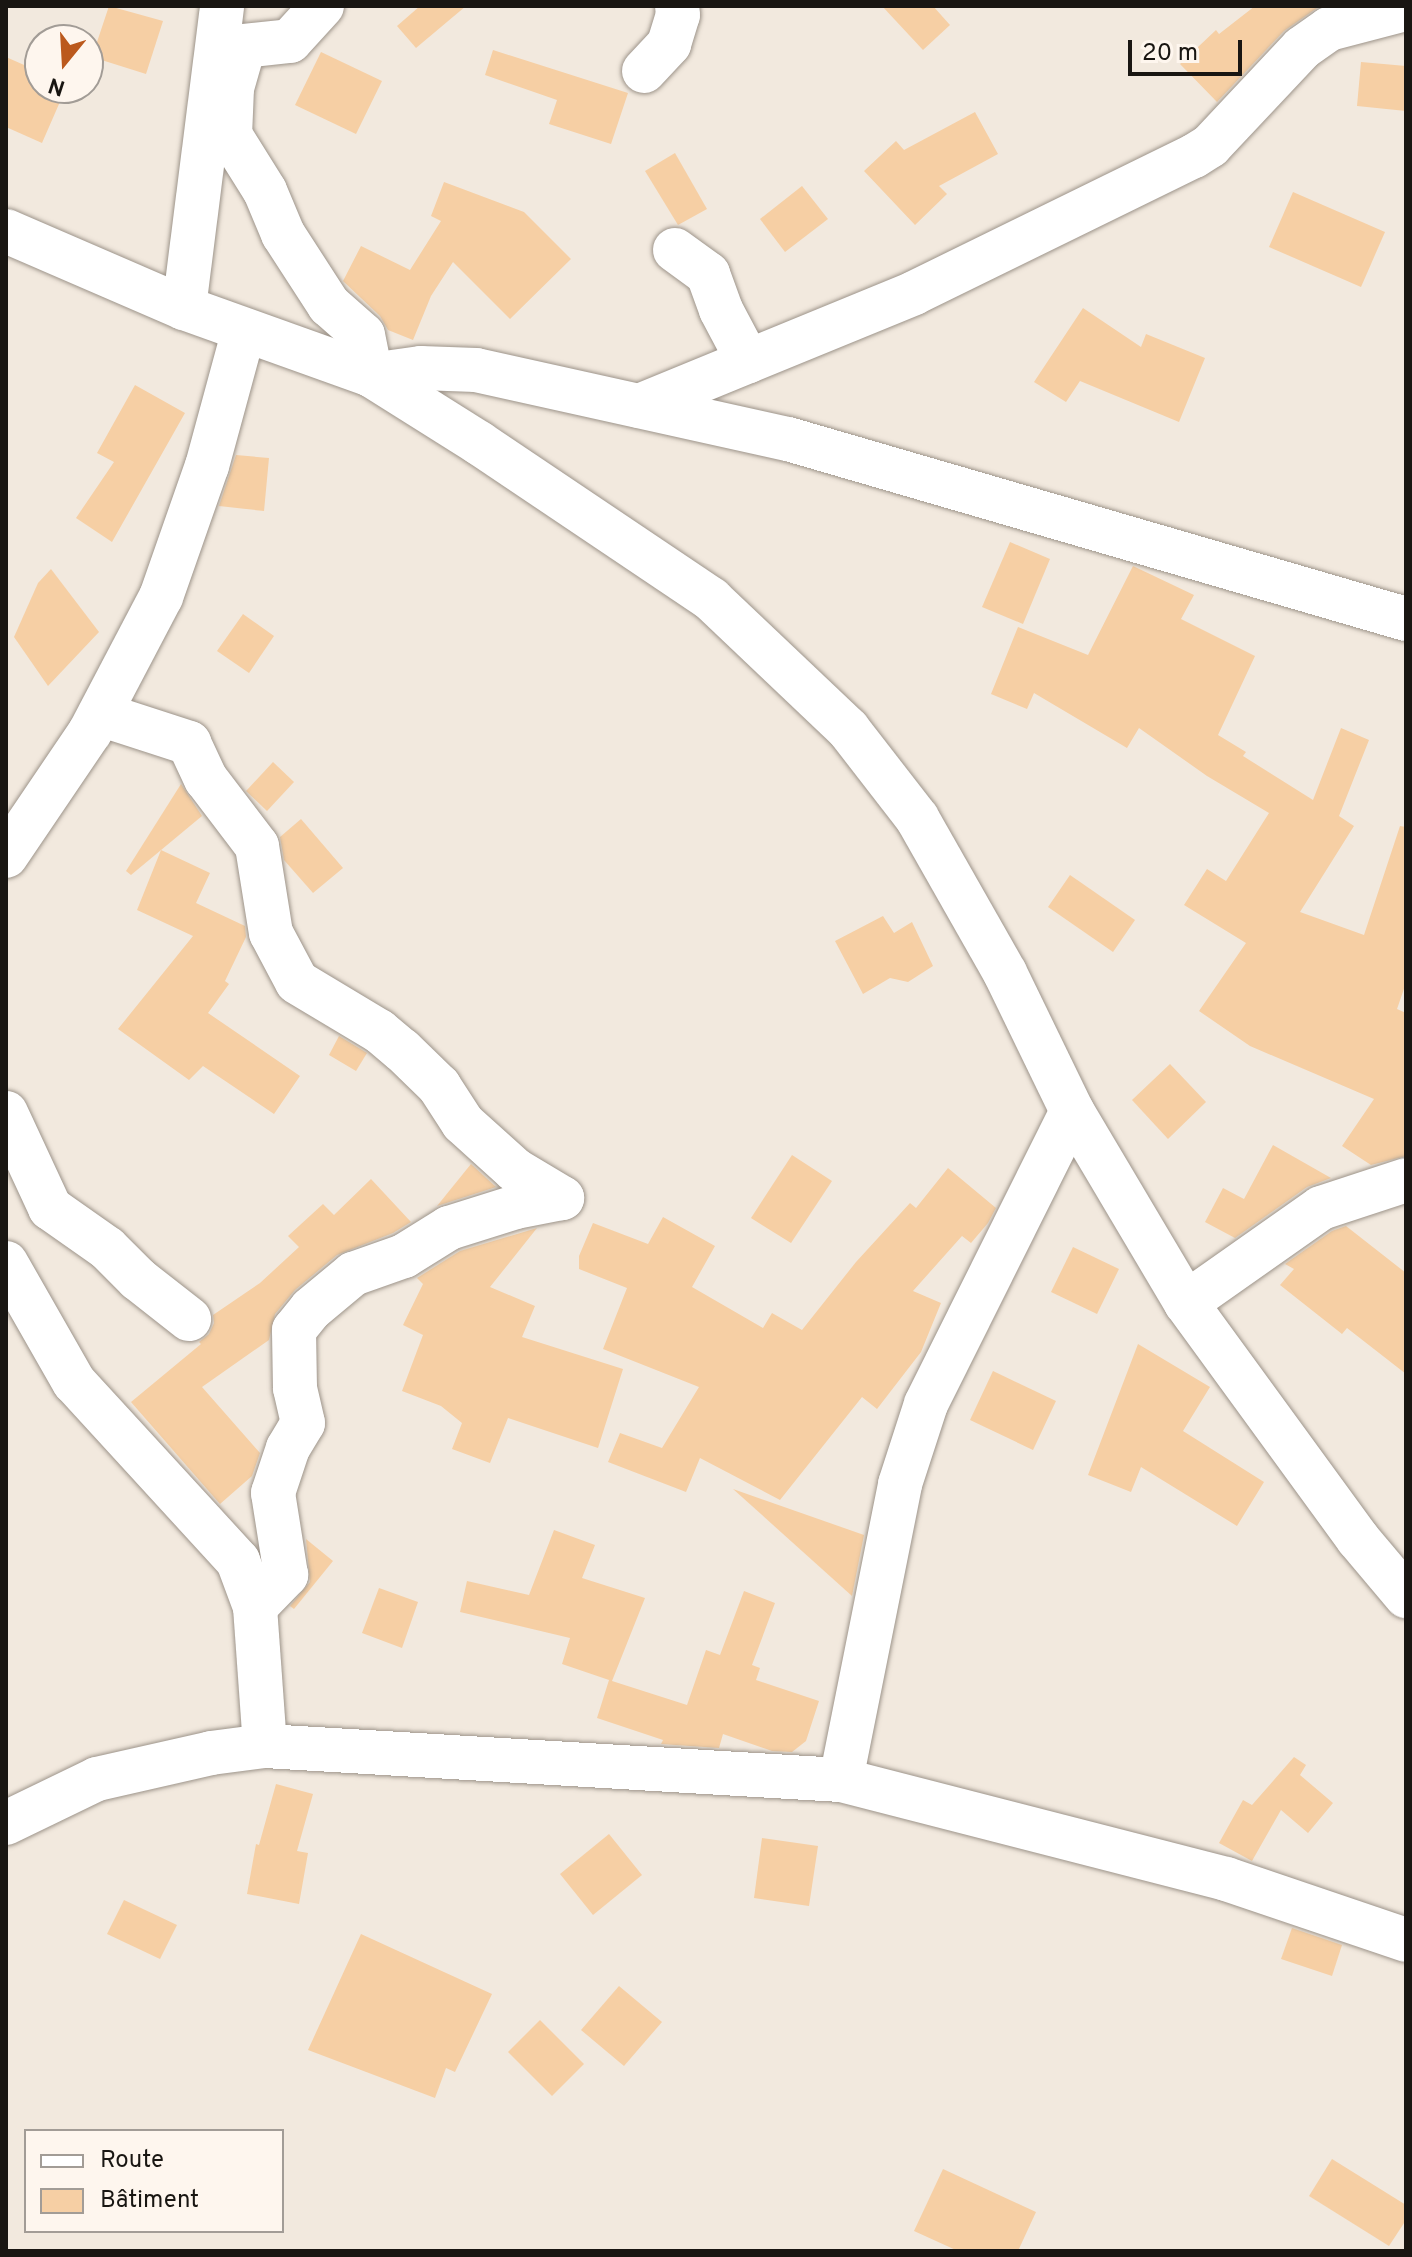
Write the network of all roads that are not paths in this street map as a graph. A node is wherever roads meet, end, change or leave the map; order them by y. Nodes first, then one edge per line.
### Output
1 (222, 6) edge
2 (322, 6) edge
3 (677, 6) edge
4 (1406, 9) edge
5 (644, 71) dead end
6 (6, 231) edge
7 (675, 250) dead end
8 (184, 308) junction
9 (244, 330) junction
10 (748, 361) junction
11 (371, 375) junction
12 (639, 406) junction
13 (1406, 619) edge
14 (100, 714) junction
15 (6, 856) edge
16 (1072, 1111) junction
17 (6, 1113) edge
18 (1406, 1180) edge
19 (6, 1263) edge
20 (1186, 1303) junction
21 (189, 1319) dead end
22 (1406, 1596) edge
23 (255, 1607) junction
24 (265, 1746) junction
25 (841, 1780) junction
26 (6, 1823) edge
27 (1406, 1940) edge

1 - 8 street
2 - 11 street
3 - 5 street
4 - 10 street
6 - 8 street
7 - 10 street
8 - 9 street
9 - 11 street
9 - 14 street
10 - 12 street
11 - 12 street
11 - 16 street
12 - 13 street
14 - 15 street
14 - 23 street
16 - 20 street
16 - 25 street
17 - 21 street
18 - 20 street
19 - 23 street
20 - 22 street
23 - 24 street
24 - 25 street
24 - 26 street
25 - 27 street

